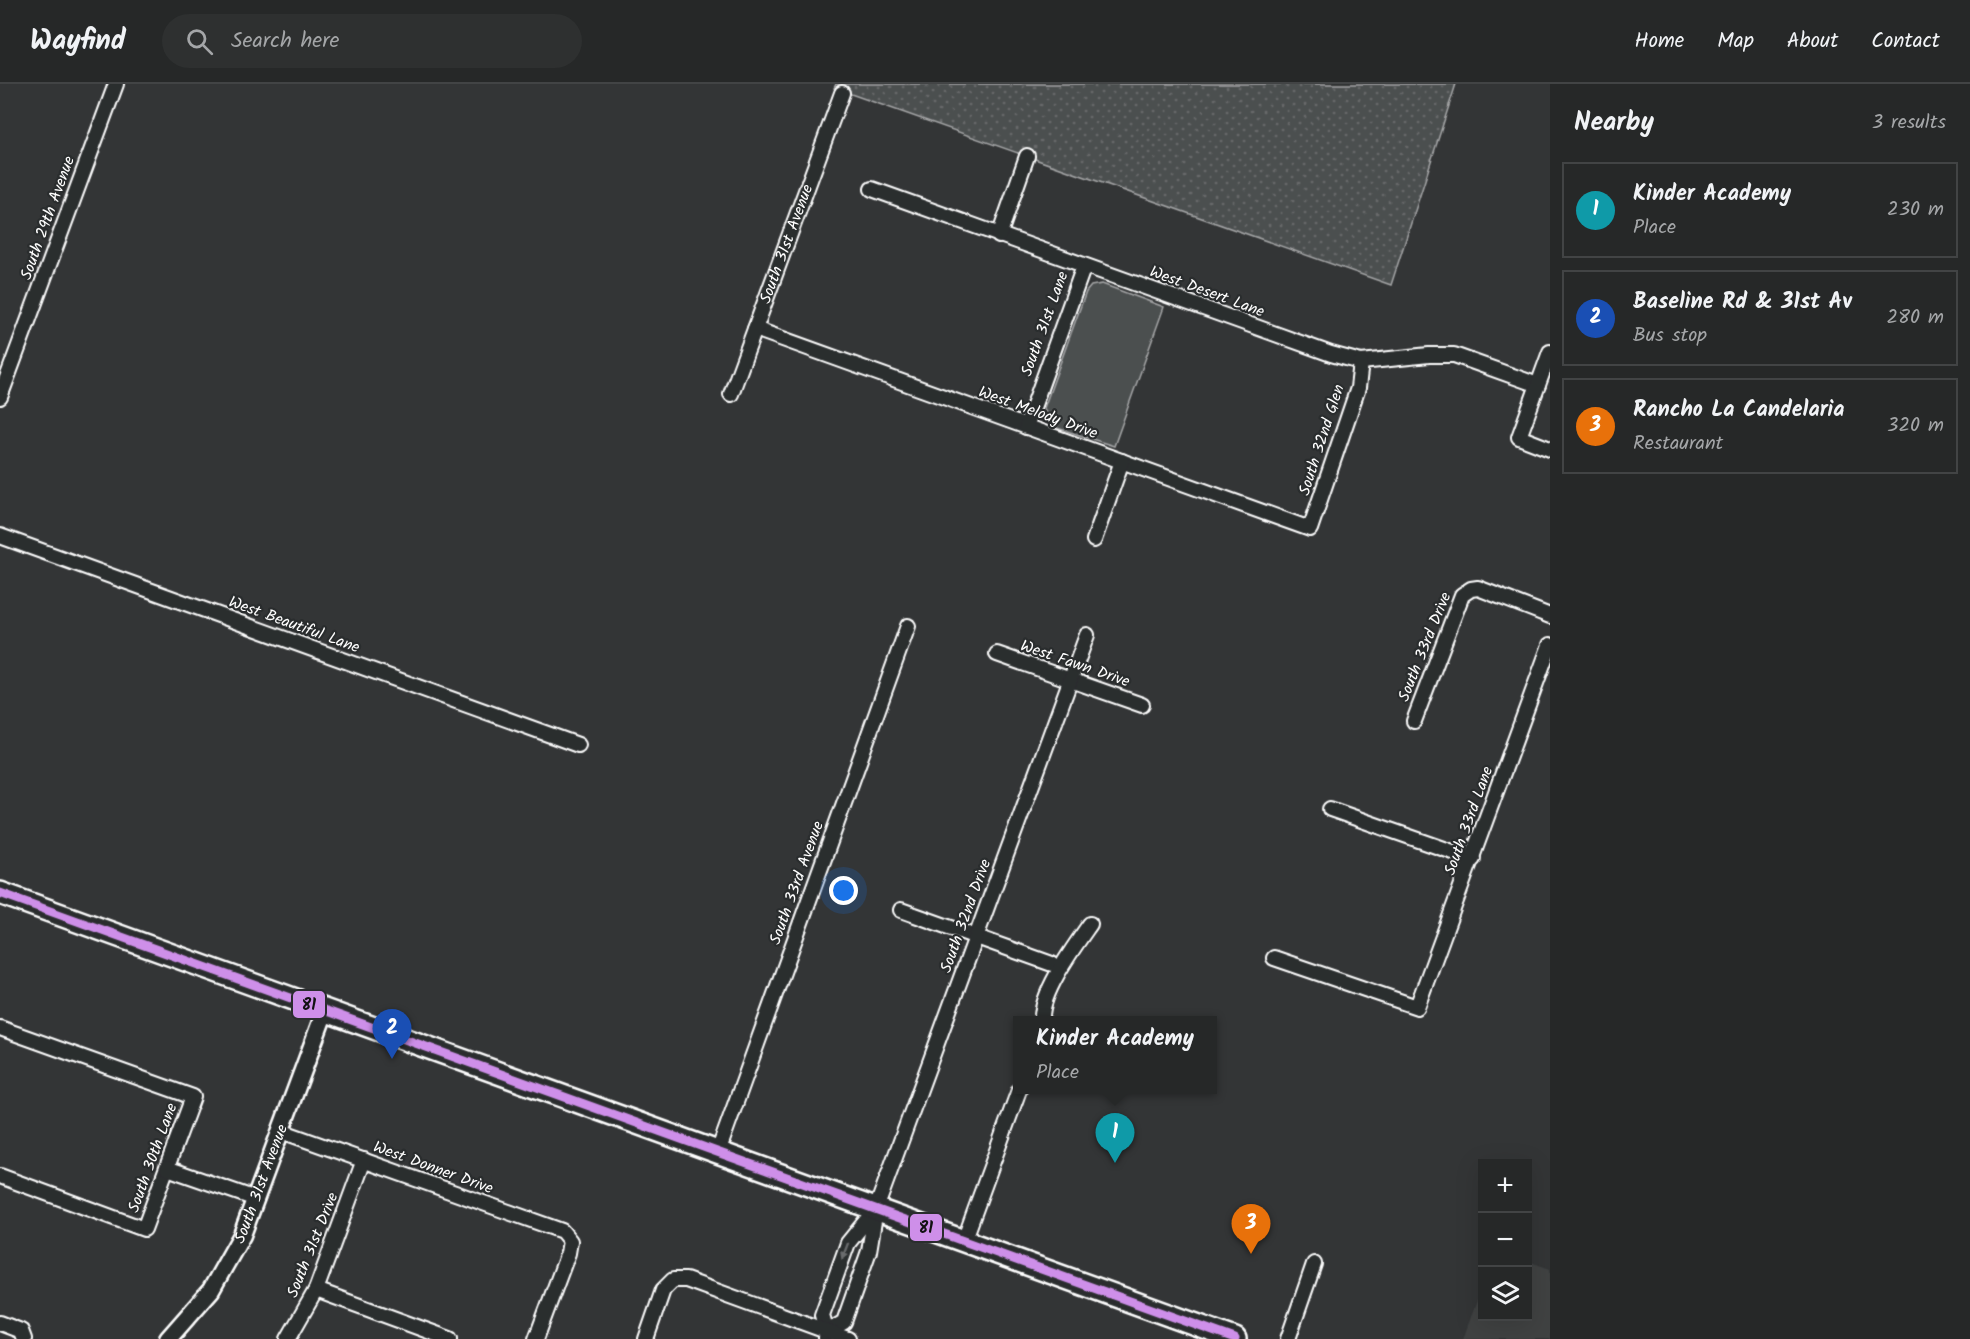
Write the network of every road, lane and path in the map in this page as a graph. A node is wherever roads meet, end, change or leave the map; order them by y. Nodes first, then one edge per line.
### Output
1 (116, 84) edge
2 (842, 93) dead end
3 (1027, 156) dead end
4 (872, 189) dead end
5 (999, 236) junction
6 (1084, 266) junction
7 (755, 329) junction
8 (1550, 352) edge
9 (1361, 362) junction
10 (1538, 385) junction
11 (731, 394) dead end
12 (0, 397) edge
13 (1026, 427) junction
14 (1550, 449) edge
15 (1122, 461) junction
16 (1310, 529) joint
17 (0, 536) edge
18 (1094, 540) dead end
19 (1550, 616) edge
20 (908, 626) dead end
21 (1087, 635) dead end
22 (1550, 645) edge
23 (997, 654) dead end
24 (1070, 680) junction
25 (1142, 705) dead end
26 (1414, 721) dead end
27 (578, 745) dead end
28 (1330, 808) dead end
29 (1473, 859) junction
30 (0, 893) edge
31 (901, 910) dead end
32 (1090, 924) dead end
33 (976, 936) junction
34 (1274, 958) dead end
35 (1052, 964) dead end
36 (325, 1011) junction
37 (1042, 1016) edge
38 (0, 1028) edge
39 (1017, 1094) edge
40 (281, 1131) junction
41 (718, 1152) junction
42 (364, 1160) junction
43 (167, 1168) junction
44 (0, 1176) edge
45 (256, 1199) junction
46 (876, 1209) junction
47 (964, 1241) junction
48 (1314, 1264) dead end
49 (833, 1283) junction
50 (316, 1290) junction
51 (855, 1290) junction
52 (0, 1323) edge
53 (826, 1335) edge
54 (24, 1339) edge
55 (168, 1339) edge
56 (288, 1339) edge
57 (450, 1339) edge
58 (536, 1339) edge
59 (646, 1339) edge
60 (848, 1339) edge
61 (1235, 1339) edge
62 (1288, 1339) edge

1 - 12 street, South 29th Avenue
2 - 7 street, South 31st Avenue
3 - 5 street
4 - 5 street, West Desert Lane
5 - 6 street, West Desert Lane
6 - 9 street, West Desert Lane
6 - 13 street, South 31st Lane
7 - 11 street, South 31st Avenue
7 - 13 street, West Melody Drive
8 - 10 street
9 - 10 street, West Desert Lane
9 - 16 street, South 32nd Glen
10 - 14 street
13 - 15 street, West Melody Drive
15 - 16 street, West Melody Drive
15 - 18 street
17 - 27 street, West Beautiful Lane
19 - 26 street, South 33rd Drive
20 - 41 street, South 33rd Avenue
21 - 24 street, South 32nd Drive
22 - 29 street, South 33rd Lane
23 - 24 street, West Fawn Drive
24 - 25 street, West Fawn Drive
24 - 33 street, South 32nd Drive
28 - 29 street
29 - 34 street, South 33rd Lane
30 - 36 main road
31 - 33 street
32 - 37 street
33 - 35 street
33 - 46 street, South 32nd Drive
36 - 40 street, South 31st Avenue
36 - 41 main road
38 - 43 street, South 30th Lane
39 - 47 street
40 - 42 street, West Donner Drive
40 - 45 street, South 31st Avenue
41 - 46 main road
42 - 50 street, South 31st Drive
42 - 58 street, West Donner Drive
43 - 44 street, South 30th Lane
43 - 45 street
45 - 55 street, South 31st Avenue
46 - 47 main road
46 -> 49 street
46 - 51 street
47 - 61 main road
48 - 62 street
49 - 51 street
49 - 53 street
50 - 56 street, South 31st Drive
50 - 57 street
51 - 53 street
52 - 54 street
53 - 59 street
53 - 60 street

